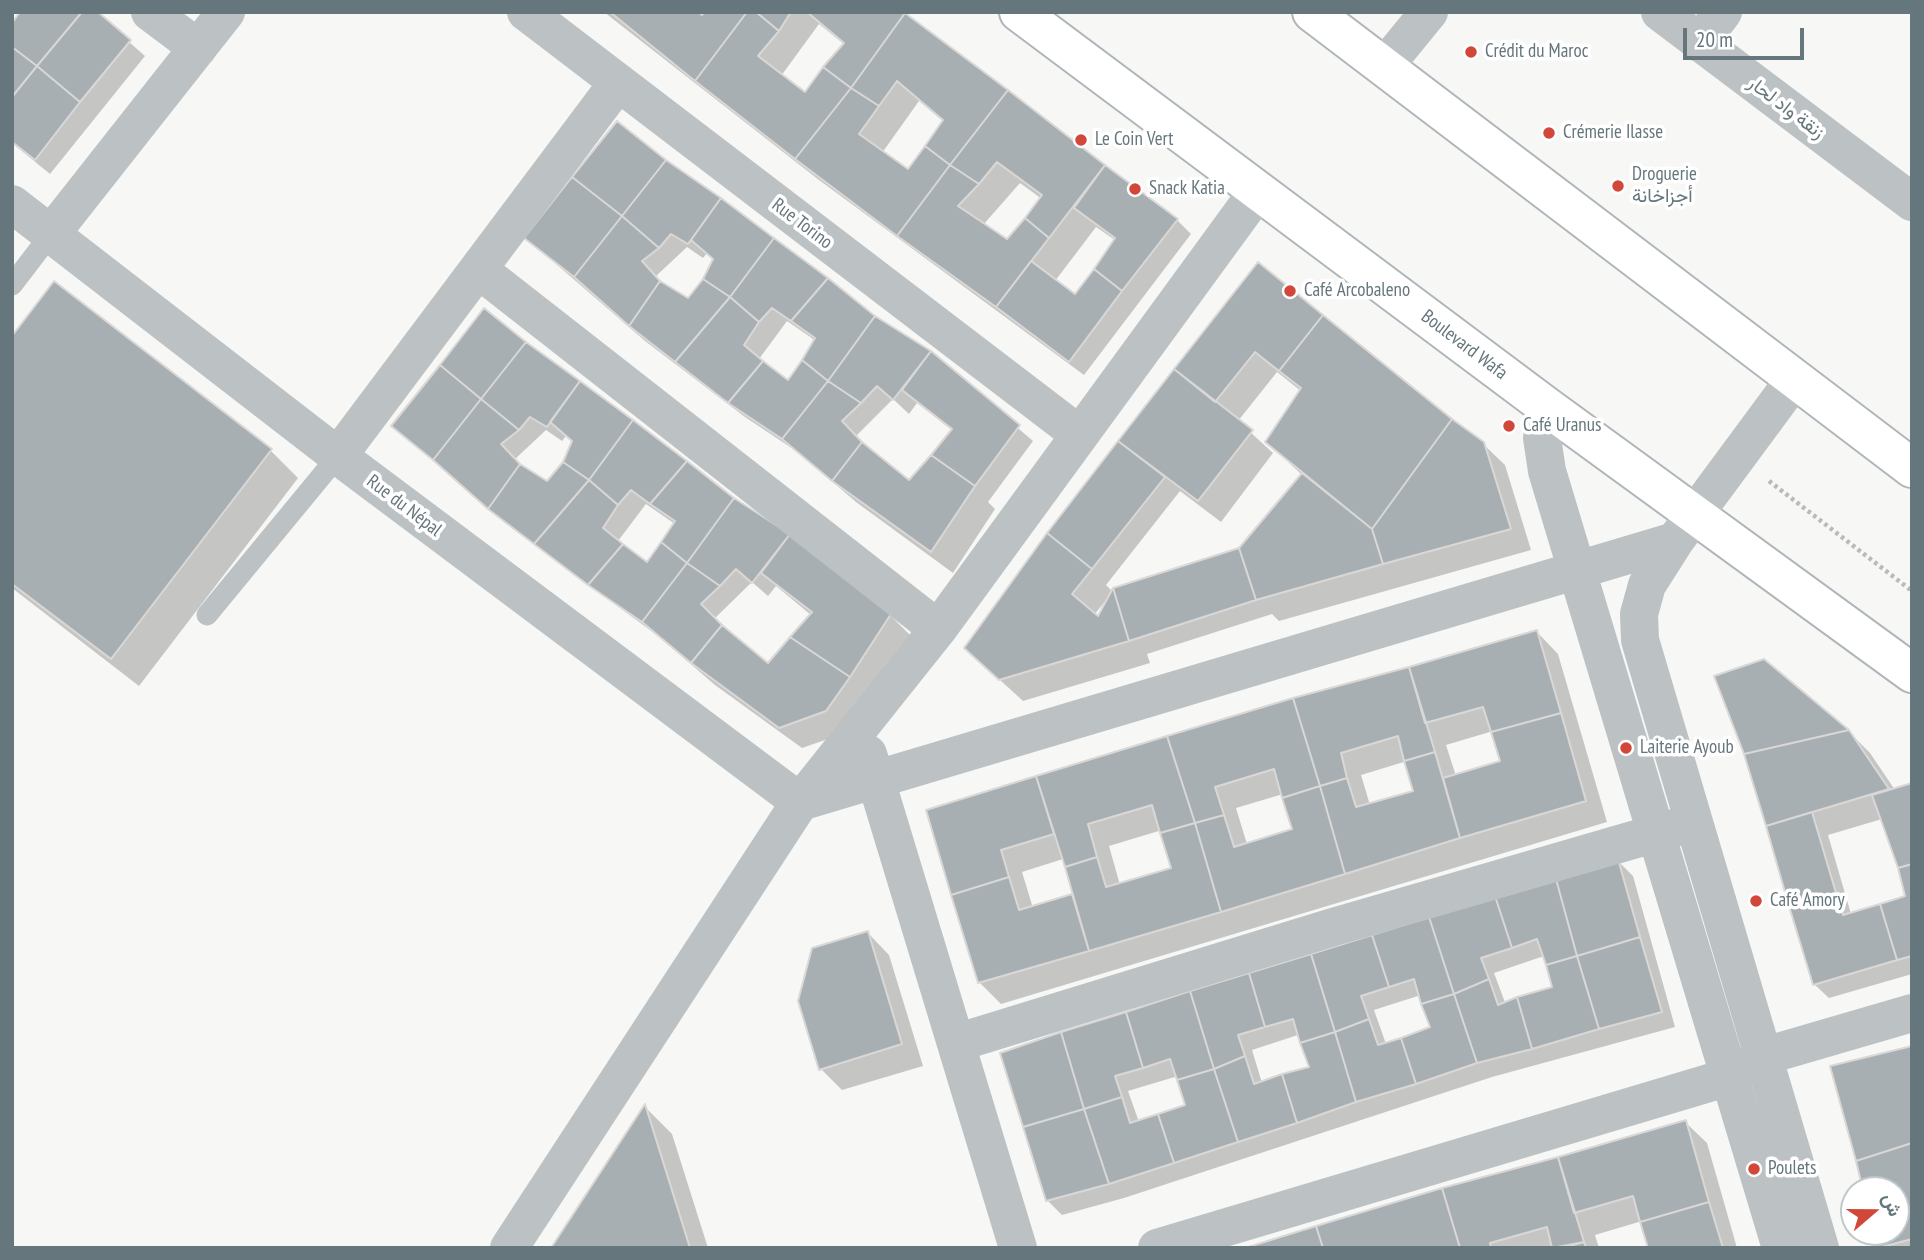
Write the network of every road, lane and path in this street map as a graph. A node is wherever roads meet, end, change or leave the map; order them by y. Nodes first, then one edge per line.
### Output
1 (150, 12) edge
2 (226, 12) edge
3 (526, 12) edge
4 (1312, 12) edge
5 (1429, 12) edge
6 (1660, 12) edge
7 (1723, 12) edge
8 (1035, 17) edge
9 (1699, 43) junction
10 (198, 48) junction
11 (1384, 67) junction
12 (617, 84) junction
13 (1258, 191) junction
14 (1912, 202) edge
15 (12, 204) edge
16 (51, 234) junction
17 (479, 270) junction
18 (12, 285) edge
19 (1794, 380) junction
20 (1547, 407) junction
21 (1080, 435) junction
22 (338, 456) junction
23 (1737, 457) junction
24 (1912, 468) edge
25 (1685, 527) junction
26 (1576, 572) junction
27 (1912, 591) edge
28 (207, 615) dead end
29 (938, 629) junction
30 (1912, 673) edge
31 (860, 727) junction
32 (875, 779) junction
33 (800, 802) junction
34 (1693, 823) junction
35 (1656, 832) junction
36 (1912, 1013) edge
37 (956, 1043) junction
38 (1761, 1056) junction
39 (1729, 1077) junction
40 (509, 1248) edge
41 (1018, 1248) edge
42 (1157, 1248) edge
43 (1781, 1248) edge
44 (1820, 1248) edge

1 - 10 street
2 - 10 street
3 - 12 street, Rue Torino
4 - 11 street
5 - 11 street
6 - 9 street, زنقة واد لحار
7 - 9 street
8 - 13 street, Boulevard Wafa
9 - 14 street, زنقة واد لحار
10 - 16 street
11 - 19 street
12 - 17 street
12 - 21 street, Rue Torino
13 - 20 street, Boulevard Wafa
13 - 21 street
15 - 16 street, Rue du Népal
16 - 18 lane
16 - 22 street, Rue du Népal
17 - 22 street
17 - 29 street
19 - 23 street
19 - 24 street
20 - 25 street, Boulevard Wafa
20 - 26 street
21 - 29 street
22 - 28 lane
22 - 33 street, Rue du Népal
23 - 25 street
23 - 27 path
25 - 26 street
25 - 30 street, Boulevard Wafa
25 - 34 street
26 - 32 street
26 - 35 street
29 - 31 street
31 - 32 street
31 - 33 street
32 - 33 street
32 - 37 street
33 - 40 street
34 - 35 street
34 - 38 street
35 - 37 street
35 - 39 street
36 - 38 street
37 - 41 street
38 - 39 street
38 - 44 street
39 - 42 street
39 - 43 street

